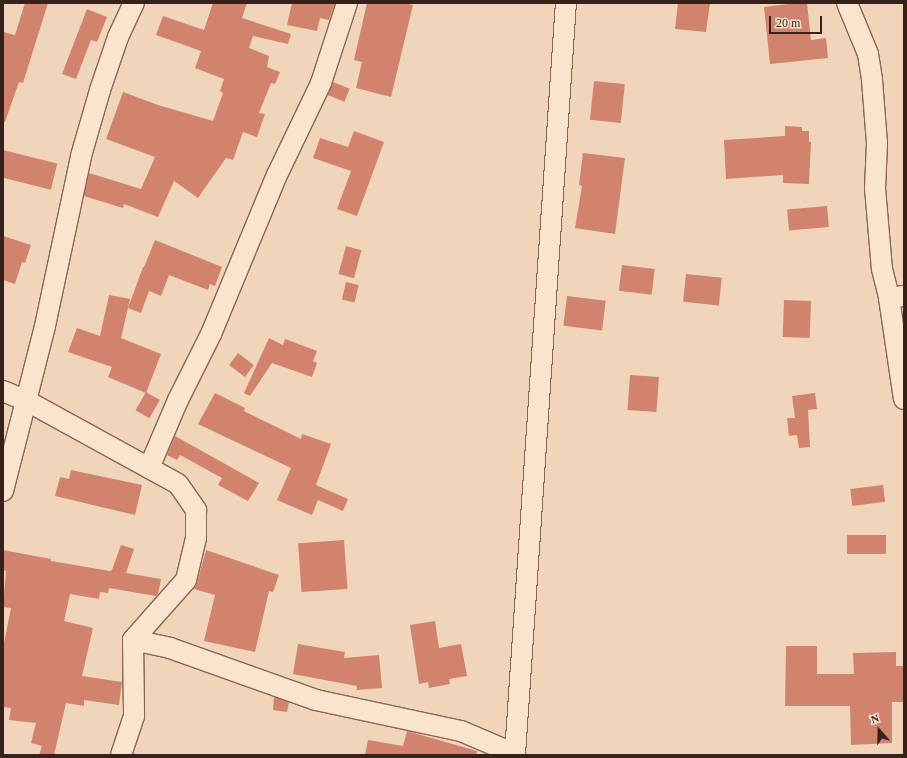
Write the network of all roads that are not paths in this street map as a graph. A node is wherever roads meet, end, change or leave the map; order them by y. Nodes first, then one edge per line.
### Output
1 (134, 3) edge
2 (347, 3) edge
3 (566, 3) edge
4 (847, 3) edge
5 (897, 297) edge
6 (3, 391) edge
7 (904, 399) edge
8 (27, 401) junction
9 (149, 468) junction
10 (3, 491) edge
11 (134, 640) junction
12 (121, 755) edge

1 - 8 street
2 - 9 street
3 - 11 street
4 - 5 street
5 - 7 street
6 - 8 street
8 - 9 street
8 - 10 street
9 - 11 street
11 - 12 street

